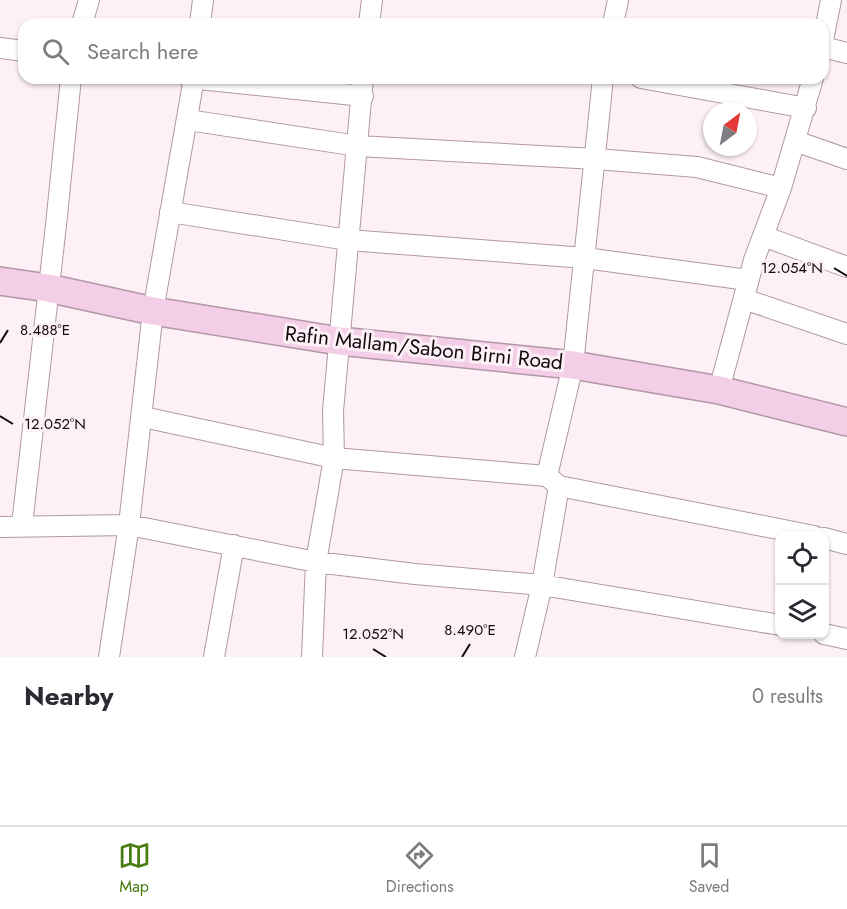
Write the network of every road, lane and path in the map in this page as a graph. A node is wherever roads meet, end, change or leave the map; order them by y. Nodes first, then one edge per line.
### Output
1 (89, 0) edge
2 (203, 0) edge
3 (372, 0) edge
4 (618, 0) edge
5 (831, 0) edge
6 (84, 18) edge
7 (201, 18) edge
8 (370, 18) edge
9 (614, 18) edge
10 (827, 18) edge
11 (0, 48) edge
12 (829, 48) edge
13 (18, 50) edge
14 (847, 53) edge
15 (70, 84) edge
16 (191, 84) edge
17 (306, 84) edge
18 (602, 84) edge
19 (674, 84) edge
20 (812, 84) edge
21 (363, 87) edge
22 (806, 108) junction
23 (188, 120) junction
24 (795, 141) junction
25 (358, 146) junction
26 (596, 159) junction
27 (847, 159) edge
28 (781, 188) junction
29 (170, 212) junction
30 (763, 236) junction
31 (348, 240) junction
32 (585, 258) junction
33 (847, 267) edge
34 (748, 279) junction
35 (0, 281) edge
36 (48, 288) junction
37 (744, 299) junction
38 (153, 311) junction
39 (847, 334) edge
40 (339, 341) junction
41 (573, 364) junction
42 (720, 390) junction
43 (143, 417) junction
44 (847, 422) edge
45 (334, 458) junction
46 (553, 481) junction
47 (22, 525) junction
48 (129, 525) junction
49 (0, 527) edge
50 (790, 531) edge
51 (829, 539) edge
52 (847, 544) edge
53 (234, 545) junction
54 (316, 562) junction
55 (542, 585) junction
56 (775, 624) edge
57 (829, 635) edge
58 (847, 639) edge
59 (109, 657) edge
60 (214, 657) edge
61 (312, 657) edge
62 (525, 657) edge

1 - 6 street
2 - 7 street
3 - 8 street
4 - 9 street
5 - 10 street
11 - 13 street
12 - 14 street
15 - 36 street
16 - 23 street
17 - 21 street
18 - 26 street
19 - 22 street
20 - 22 street
21 - 25 street
22 - 24 street
23 - 25 street
23 - 29 street
24 - 27 street
24 - 28 street
25 - 26 street
25 - 31 street
26 - 28 street
26 - 32 street
28 - 30 street
29 - 31 street
29 - 38 street
30 - 33 street
30 - 34 street
31 - 32 street
31 - 40 street
32 - 34 street
32 - 41 street
34 - 37 street
35 - 36 street, Rafin Mallam/Sabon Birni Road
36 - 38 street, Rafin Mallam/Sabon Birni Road
36 - 47 street
37 - 39 street
37 - 42 street
38 - 40 street, Rafin Mallam/Sabon Birni Road
38 - 43 street
40 - 41 street, Rafin Mallam/Sabon Birni Road
40 - 45 street
41 - 42 street, Rafin Mallam/Sabon Birni Road
41 - 46 street
42 - 44 street, Rafin Mallam/Sabon Birni Road
43 - 45 street
43 - 48 street
45 - 46 street
45 - 54 street
46 - 50 street
46 - 55 street
47 - 48 street
47 - 49 street
48 - 53 street
48 - 59 street
51 - 52 street
53 - 54 street
53 - 60 street
54 - 55 street
54 - 61 street
55 - 56 street
55 - 62 street
57 - 58 street

